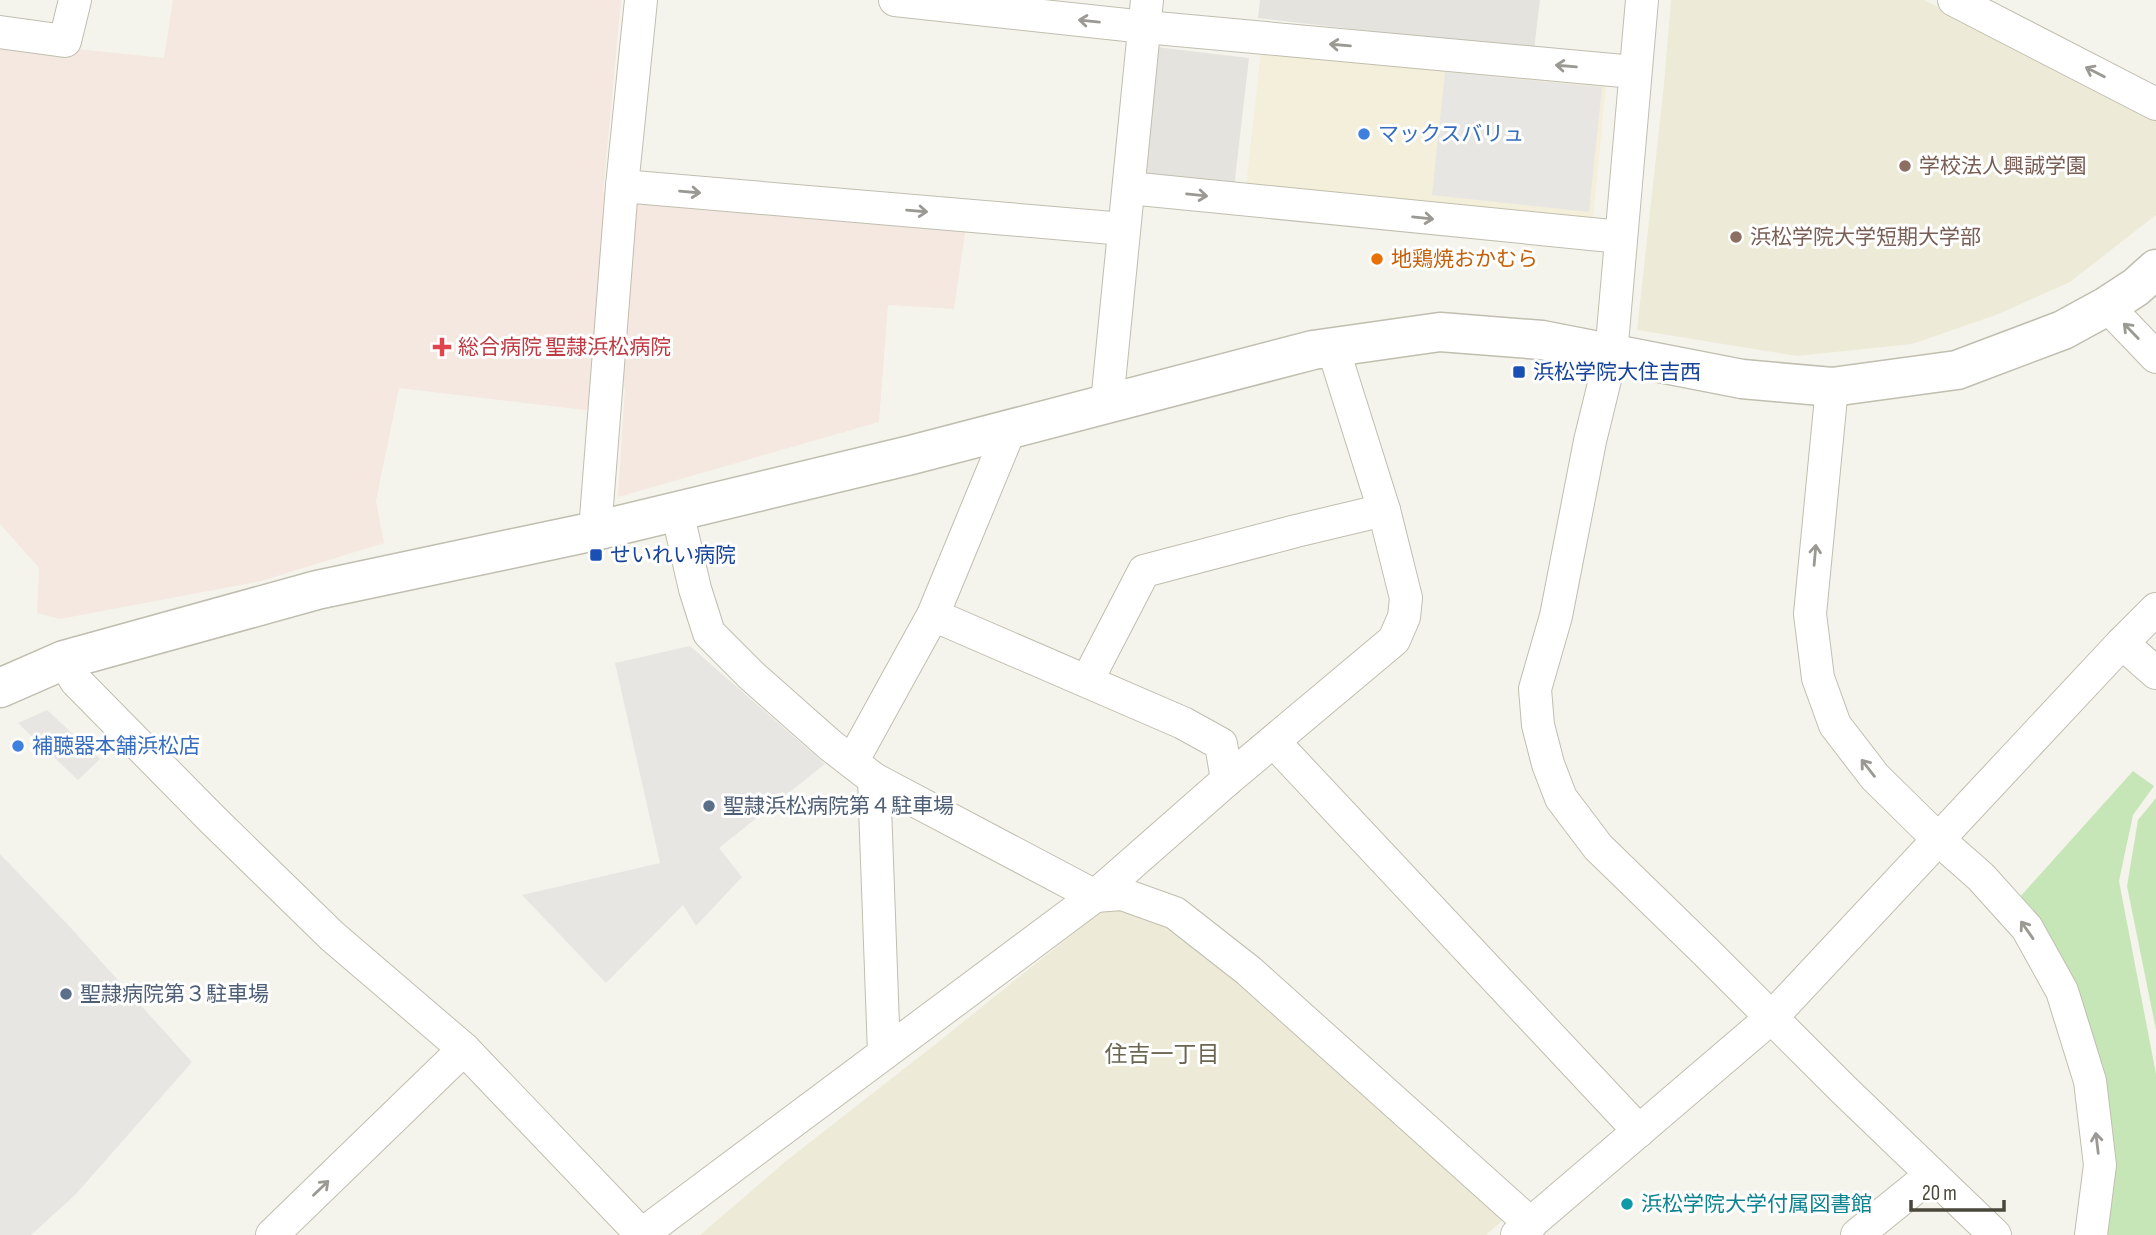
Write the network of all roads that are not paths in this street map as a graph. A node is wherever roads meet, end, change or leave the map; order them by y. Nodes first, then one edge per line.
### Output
1 (75, 0) edge
2 (641, 0) edge
3 (895, 0) edge
4 (1642, 0) edge
5 (1966, 3) edge
6 (1146, 13) edge
7 (0, 32) edge
8 (1634, 72) junction
9 (2156, 104) edge
10 (622, 186) junction
11 (1129, 188) junction
12 (1125, 229) junction
13 (1621, 237) junction
14 (2156, 269) edge
15 (2106, 306) junction
16 (1333, 348) junction
17 (1611, 355) junction
18 (2156, 357) edge
19 (1832, 387) junction
20 (1107, 403) junction
21 (1010, 429) junction
22 (1384, 510) junction
23 (677, 511) junction
24 (595, 531) junction
25 (2156, 609) edge
26 (933, 615) junction
27 (2122, 643) junction
28 (64, 660) junction
29 (2156, 673) edge
30 (1087, 681) junction
31 (0, 688) edge
32 (1274, 742) junction
33 (863, 771) junction
34 (1227, 780) junction
35 (1939, 840) junction
36 (1095, 896) junction
37 (1772, 1017) junction
38 (464, 1049) junction
39 (884, 1053) junction
40 (1639, 1131) junction
41 (1931, 1175) junction
42 (1524, 1229) edge
43 (272, 1235) edge
44 (641, 1235) edge
45 (1857, 1235) edge
46 (1995, 1235) edge
47 (2091, 1235) edge

1 - 7 street
2 - 10 street
6 -> 3 street
4 - 8 street
9 -> 5 street
8 -> 6 street
6 - 11 street
8 - 13 street
10 -> 12 street
10 - 24 street
11 - 12 street
11 -> 13 street
12 - 20 street
13 - 17 street
14 - 15 street
18 -> 15 street
15 - 19 street
16 - 17 street
16 - 20 street
16 - 22 street
17 - 19 street
17 - 37 street
35 -> 19 street
20 - 21 street
21 - 23 street
21 - 26 street
22 - 30 street
22 - 32 street
23 - 24 street
23 - 33 street
24 - 28 street
25 - 27 street
26 - 30 street
26 - 33 street
27 - 29 street
27 - 35 street
28 - 31 street
28 - 38 street
30 - 34 street
32 - 34 street
32 - 40 street
33 - 36 street
33 - 39 street
34 - 36 street
35 - 37 street
47 -> 35 street
36 - 39 street
36 - 42 street
37 - 40 street
37 - 41 street
43 -> 38 street
38 - 44 street
39 - 44 street
40 - 42 street
41 - 45 street
41 - 46 street

